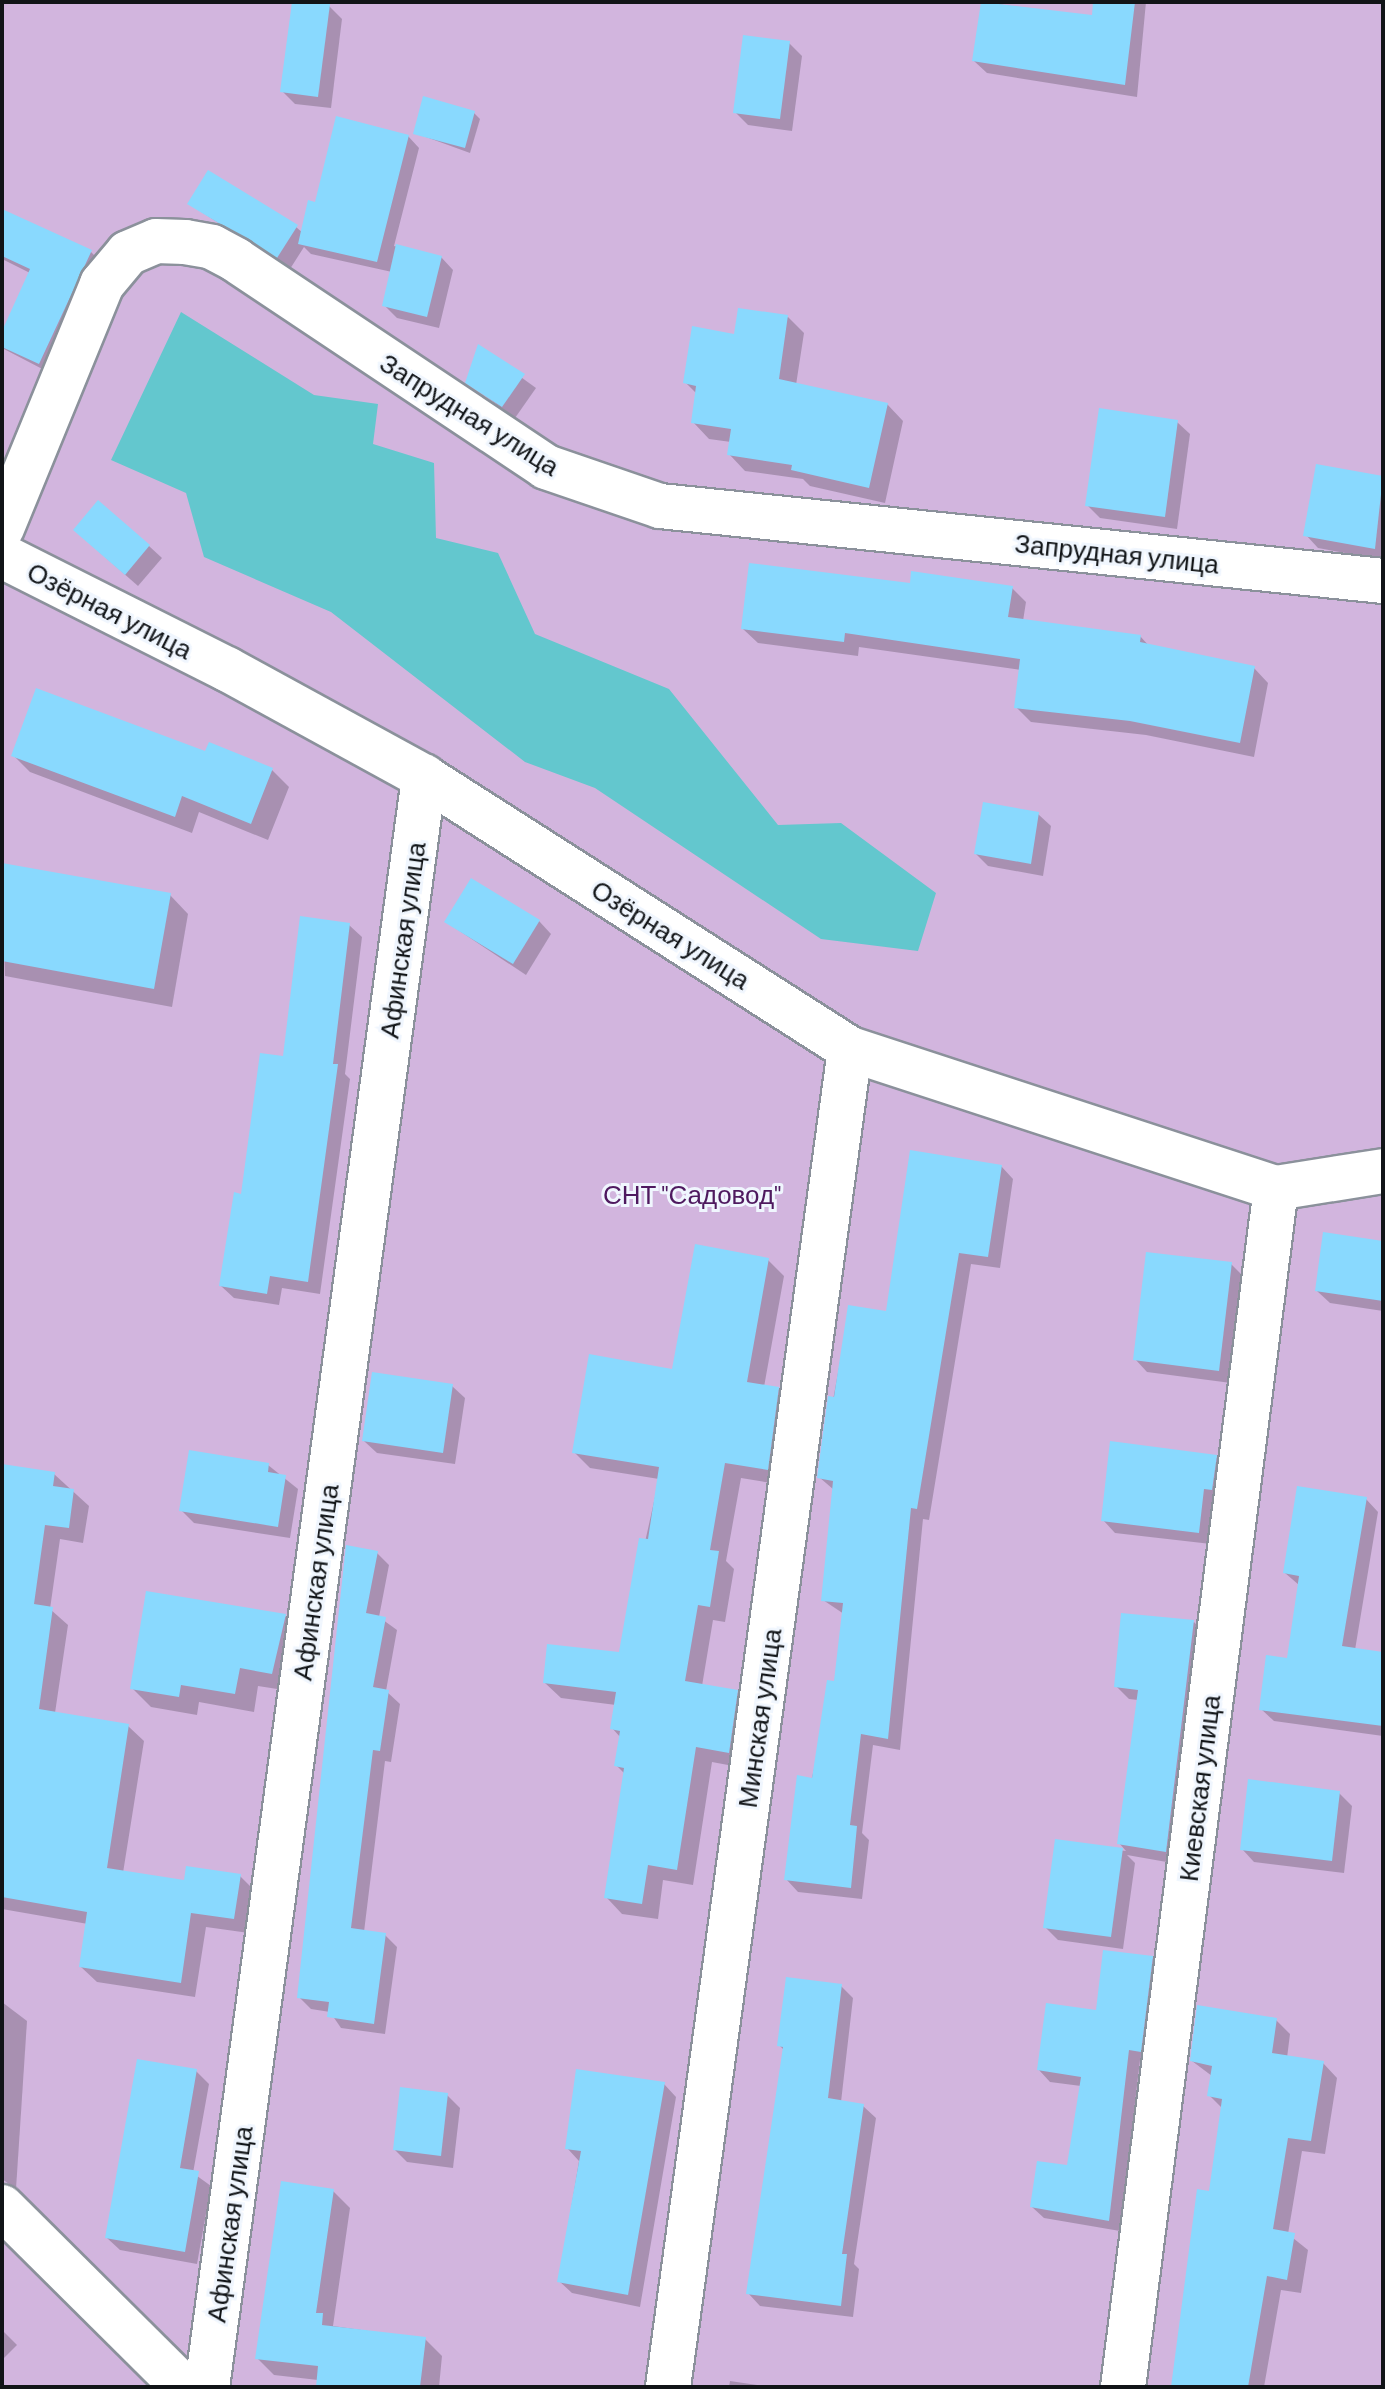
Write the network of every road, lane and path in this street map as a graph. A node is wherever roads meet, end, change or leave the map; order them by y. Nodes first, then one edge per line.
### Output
1 (2, 528) edge
2 (2, 556) edge
3 (1383, 581) edge
4 (424, 777) junction
5 (850, 1049) junction
6 (1383, 1171) edge
7 (1276, 1188) junction
8 (2, 2207) edge
9 (183, 2387) edge
10 (207, 2387) edge
11 (668, 2387) edge
12 (1123, 2387) edge

1 - 3 street, Запрудная улица
2 - 4 street, Озёрная улица
4 - 5 street, Озёрная улица
4 - 10 street, Афинская улица
5 - 7 street, Озёрная улица
5 - 11 street, Минская улица
6 - 7 street, Озёрная улица
7 - 12 street, Киевская улица
8 - 9 street

